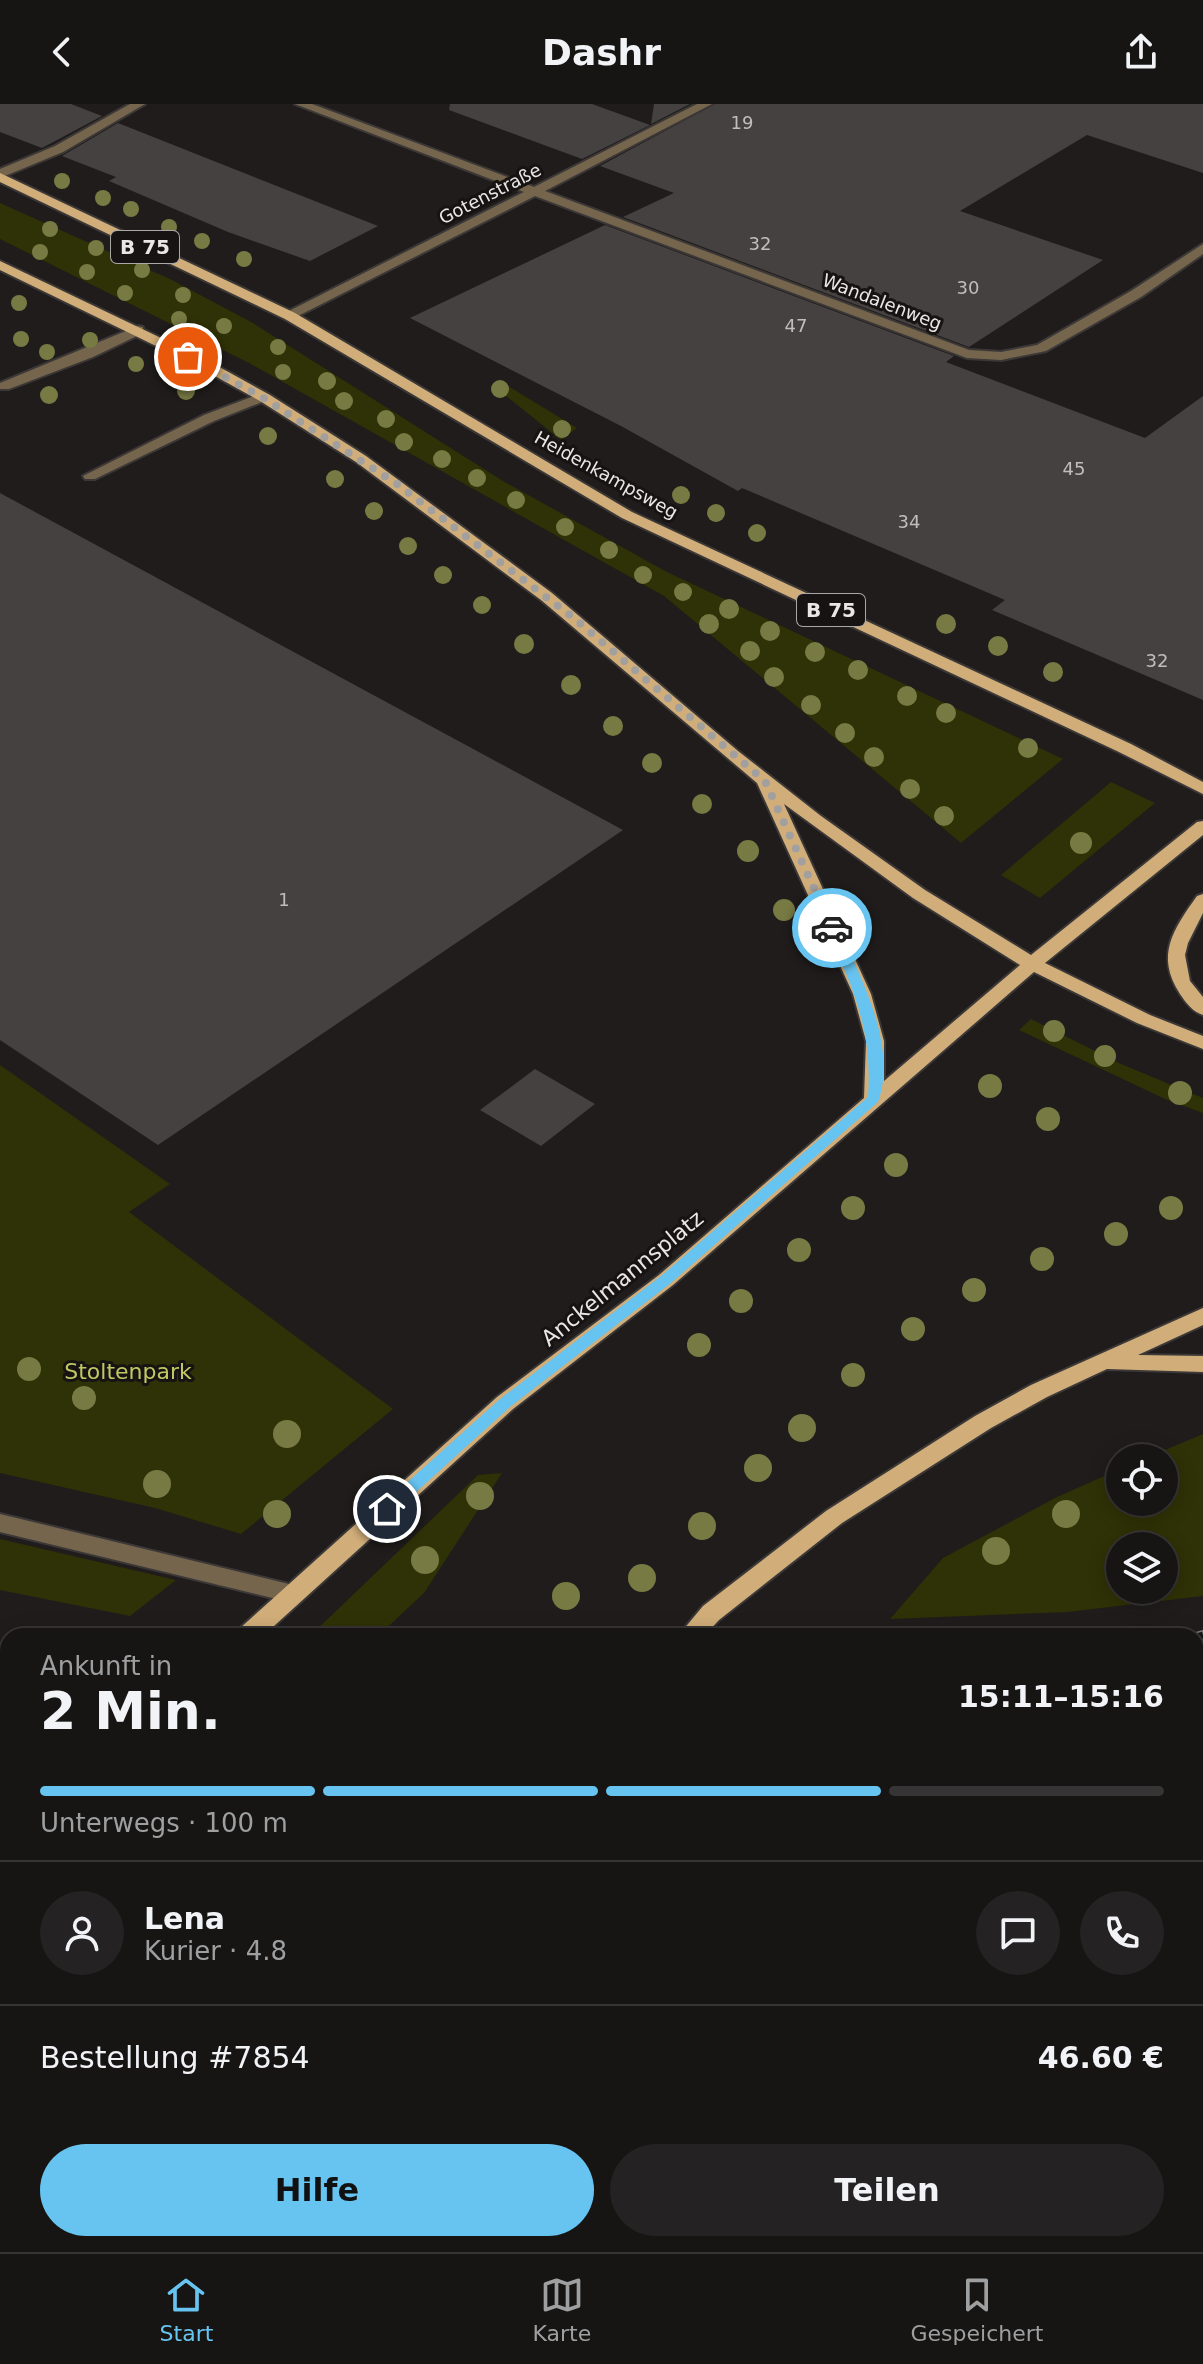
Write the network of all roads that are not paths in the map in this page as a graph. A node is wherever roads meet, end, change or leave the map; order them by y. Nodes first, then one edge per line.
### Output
1 (139, 104) edge
2 (301, 104) edge
3 (706, 104) edge
4 (0, 176) edge
5 (535, 192) junction
6 (1203, 248) edge
7 (0, 265) edge
8 (290, 316) junction
9 (138, 330) junction
10 (4, 386) dead end
11 (262, 397) junction
12 (90, 476) dead end
13 (765, 781) junction
14 (1203, 789) edge
15 (1203, 826) edge
16 (1203, 900) edge
17 (1032, 964) junction
18 (1203, 1009) edge
19 (1203, 1043) edge
20 (874, 1099) junction
21 (1203, 1316) edge
22 (1101, 1362) junction
23 (1203, 1364) edge
24 (0, 1523) edge
25 (293, 1594) junction
26 (256, 1628) edge
27 (697, 1628) edge

1 - 4 street
2 - 5 street, Wandalenweg
3 - 5 street, Gotenstraße
4 - 8 main road, Heidenkampsweg / B 75
5 - 6 street, Wandalenweg
5 - 8 street, Gotenstraße
7 - 9 main road
8 - 14 main road, Heidenkampsweg / B 75
9 - 10 street
9 - 11 main road
11 - 12 street
11 - 13 main road
13 - 17 main road
13 - 20 main road
15 - 17 main road, Anckelmannsplatz
16 - 18 main road
17 - 19 main road
17 - 20 main road, Anckelmannsplatz
20 - 25 main road, Anckelmannsplatz
21 - 22 main road
22 - 23 main road
22 - 27 main road
24 - 25 street
25 - 26 main road, Anckelmannsplatz

